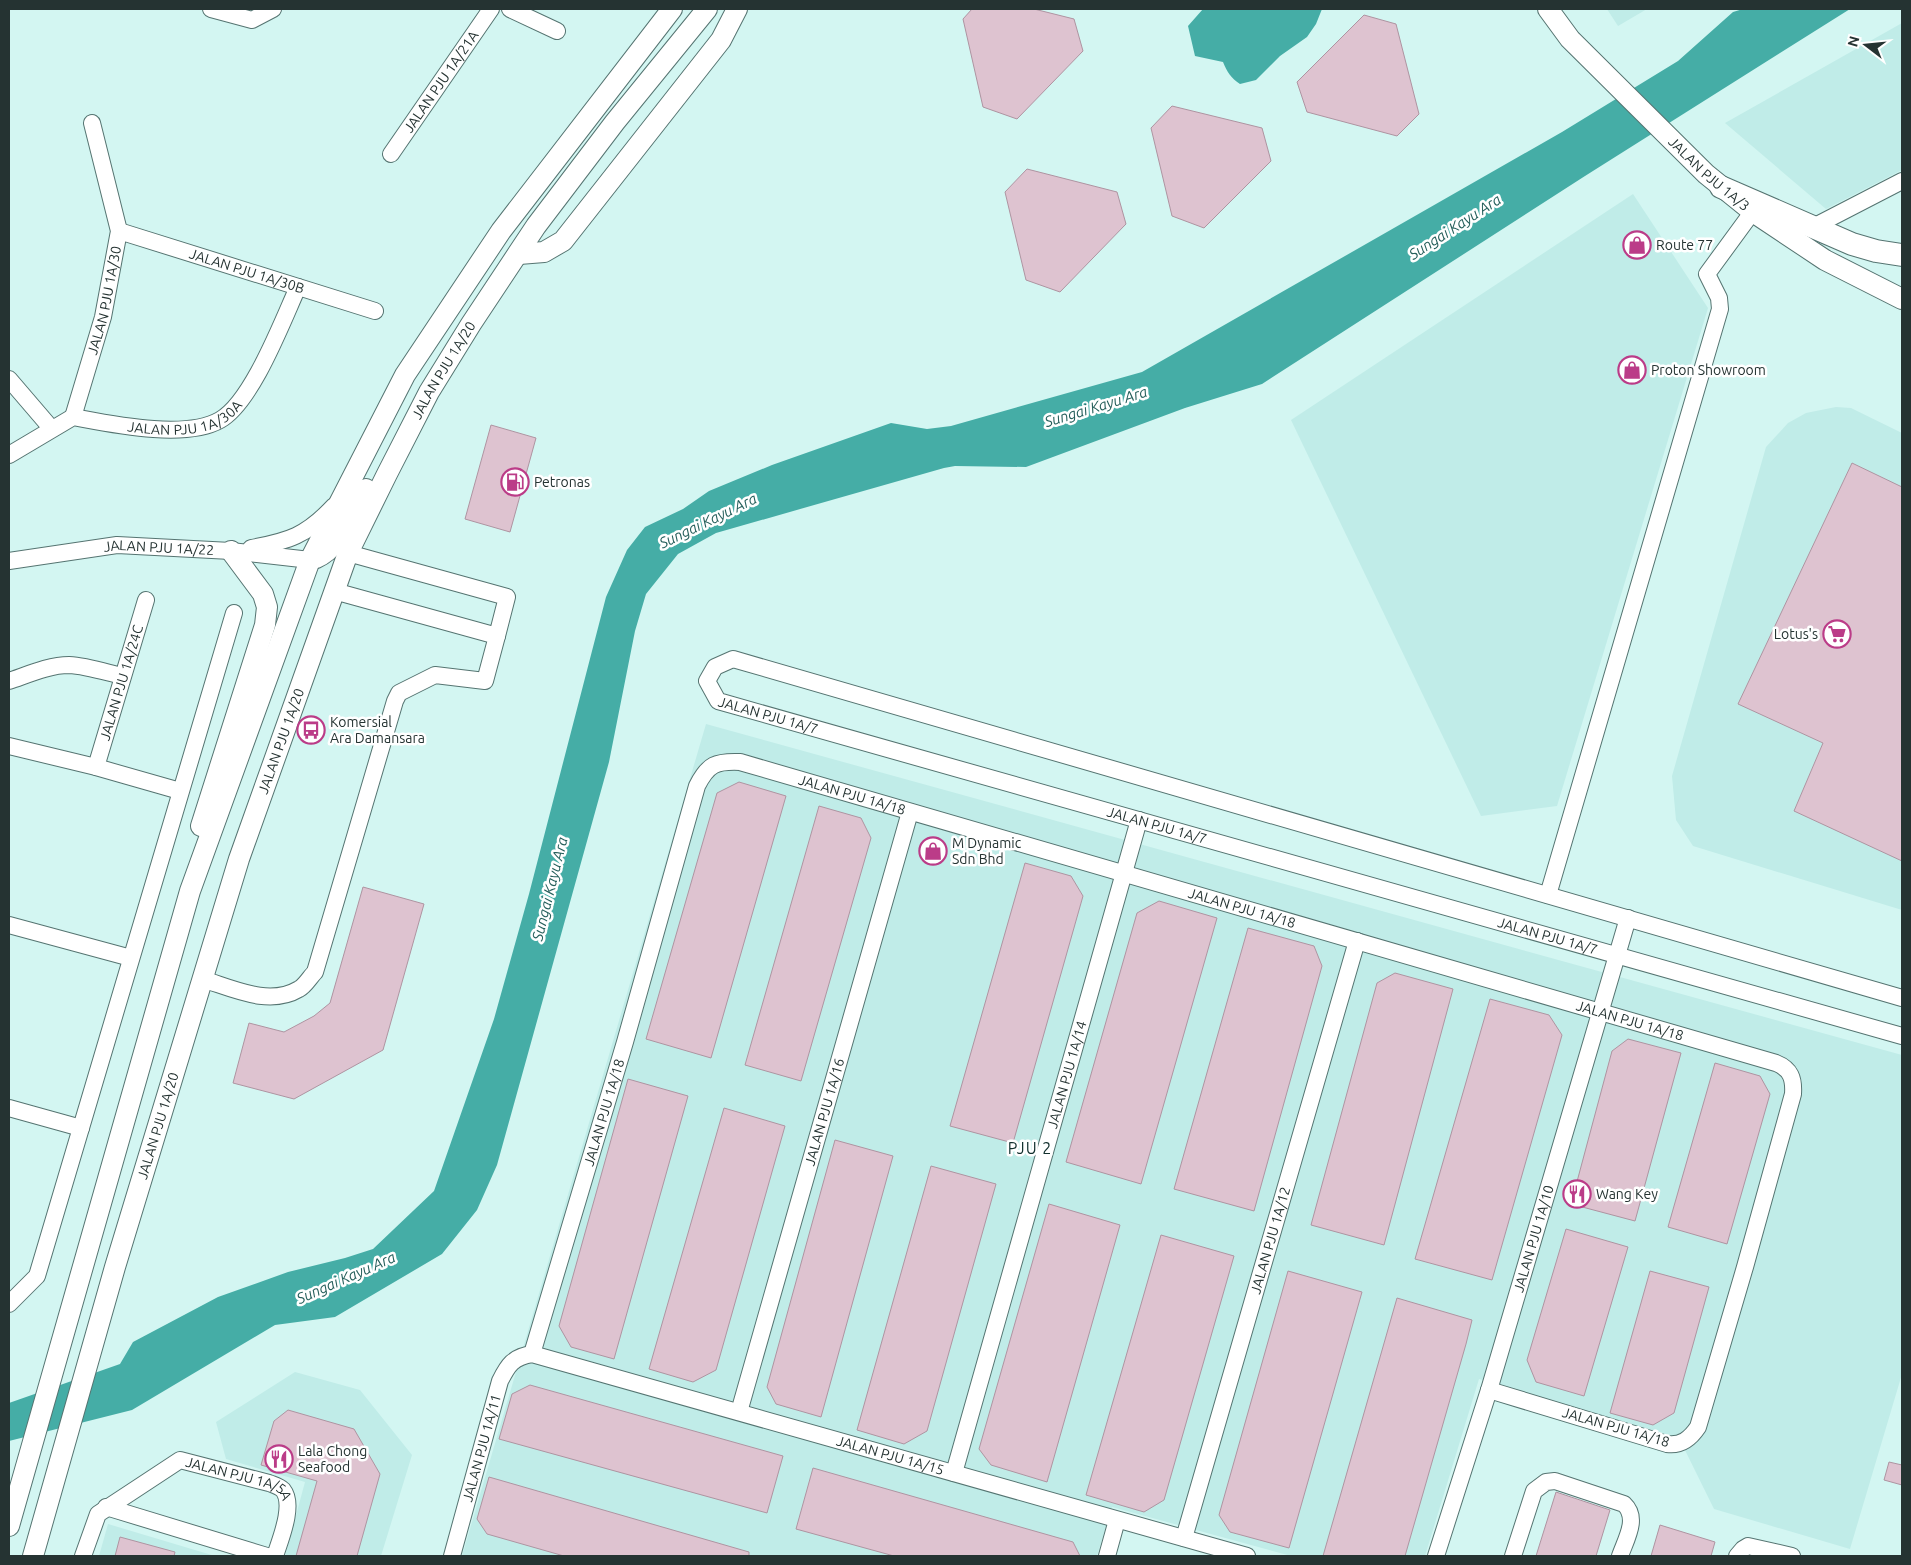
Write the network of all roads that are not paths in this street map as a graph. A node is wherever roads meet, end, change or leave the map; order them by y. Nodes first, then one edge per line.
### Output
1 (211, 9) edge
2 (273, 9) edge
3 (491, 9) edge
4 (510, 9) edge
5 (653, 9) edge
6 (672, 9) edge
7 (707, 9) edge
8 (737, 9) edge
9 (1548, 9) edge
10 (558, 31) dead end
11 (641, 48) junction
12 (92, 123) dead end
13 (391, 154) dead end
14 (1902, 181) edge
15 (1721, 187) joint
16 (1756, 208) junction
17 (1813, 227) junction
18 (119, 231) junction
19 (519, 254) junction
20 (1902, 255) edge
21 (298, 287) junction
22 (1902, 299) edge
23 (374, 312) dead end
24 (9, 379) edge
25 (74, 416) junction
26 (51, 428) junction
27 (9, 455) edge
28 (386, 474) junction
29 (345, 494) junction
30 (231, 551) junction
31 (348, 553) junction
32 (310, 560) junction
33 (9, 561) edge
34 (334, 591) junction
35 (146, 600) dead end
36 (234, 613) dead end
37 (497, 636) junction
38 (122, 676) junction
39 (9, 681) edge
40 (9, 746) edge
41 (96, 767) junction
42 (180, 791) junction
43 (910, 812) junction
44 (1138, 820) junction
45 (1122, 873) junction
46 (190, 892) junction
47 (1548, 894) junction
48 (1628, 918) junction
49 (9, 925) edge
50 (1357, 941) junction
51 (1617, 954) junction
52 (131, 958) junction
53 (202, 979) junction
54 (1902, 998) edge
55 (1600, 1012) junction
56 (1902, 1036) edge
57 (9, 1108) edge
58 (80, 1128) junction
59 (9, 1304) edge
60 (532, 1354) junction
61 (1489, 1390) junction
62 (739, 1412) junction
63 (954, 1474) junction
64 (106, 1507) junction
65 (1117, 1520) junction
66 (9, 1526) edge
67 (1184, 1538) junction
68 (36, 1548) edge
69 (84, 1556) edge
70 (267, 1556) edge
71 (275, 1556) edge
72 (454, 1556) edge
73 (1107, 1556) edge
74 (1247, 1556) edge
75 (1436, 1556) edge
76 (1513, 1556) edge
77 (1620, 1556) edge
78 (1736, 1556) edge
79 (1792, 1556) edge

1 - 2 street
3 - 13 street, JALAN PJU 1A/21A
4 - 10 street
5 - 11 street
6 - 11 street, JALAN PJU 1A/20
7 - 19 street, JALAN PJU 1A/20
8 - 19 street
9 - 15 street, JALAN PJU 1A/3
11 - 29 street, JALAN PJU 1A/20
12 - 18 street, JALAN PJU 1A/30
14 - 17 street
15 - 16 main road
16 - 17 main road
16 - 22 street, JALAN PJU 1A/3
16 - 47 street
17 - 20 main road
18 - 21 street, JALAN PJU 1A/30B
18 - 25 street, JALAN PJU 1A/30
19 - 28 street, JALAN PJU 1A/20
21 - 23 street, JALAN PJU 1A/30B
21 - 25 street, JALAN PJU 1A/30A
24 - 26 street
25 - 26 street
26 - 27 street
28 - 31 street, JALAN PJU 1A/20
28 - 32 street
29 - 30 street
29 - 32 street, JALAN PJU 1A/20
30 - 32 street, JALAN PJU 1A/22
30 - 33 street, JALAN PJU 1A/22
30 - 46 street
31 - 34 street, JALAN PJU 1A/20
31 - 37 street
32 - 46 street, JALAN PJU 1A/20
34 - 37 street
34 - 53 street, JALAN PJU 1A/20
35 - 38 street, JALAN PJU 1A/24C
36 - 42 street
37 - 53 street
38 - 39 street
38 - 41 street, JALAN PJU 1A/24C
40 - 41 street
41 - 42 street
42 - 52 street
43 - 45 street, JALAN PJU 1A/18
43 - 60 street, JALAN PJU 1A/18
43 - 62 street, JALAN PJU 1A/16
44 - 45 street, JALAN PJU 1A/14
44 - 47 street, JALAN PJU 1A/7
44 - 51 street, JALAN PJU 1A/7
45 - 50 street, JALAN PJU 1A/18
45 - 63 street, JALAN PJU 1A/14
46 - 66 street, JALAN PJU 1A/20
47 - 48 street, JALAN PJU 1A/7
48 - 51 street, JALAN PJU 1A/10
48 - 54 street, JALAN PJU 1A/7
49 - 52 street
50 - 55 street, JALAN PJU 1A/18
50 - 67 street, JALAN PJU 1A/12
51 - 55 street, JALAN PJU 1A/10
51 - 56 street, JALAN PJU 1A/7
52 - 58 street
53 - 68 street, JALAN PJU 1A/20
55 - 61 street, JALAN PJU 1A/10
55 - 61 street, JALAN PJU 1A/18
57 - 58 street
58 - 59 street
60 - 62 street, JALAN PJU 1A/15
60 - 72 street, JALAN PJU 1A/11
61 - 75 street, JALAN PJU 1A/10
62 - 63 street, JALAN PJU 1A/15
63 - 65 street, JALAN PJU 1A/15
64 - 69 street, JALAN PJU 1A/5A
64 - 70 street
64 - 71 street, JALAN PJU 1A/5A
65 - 67 street, JALAN PJU 1A/15
65 - 73 street
67 - 74 street, JALAN PJU 1A/15
76 - 77 street
78 - 79 street

